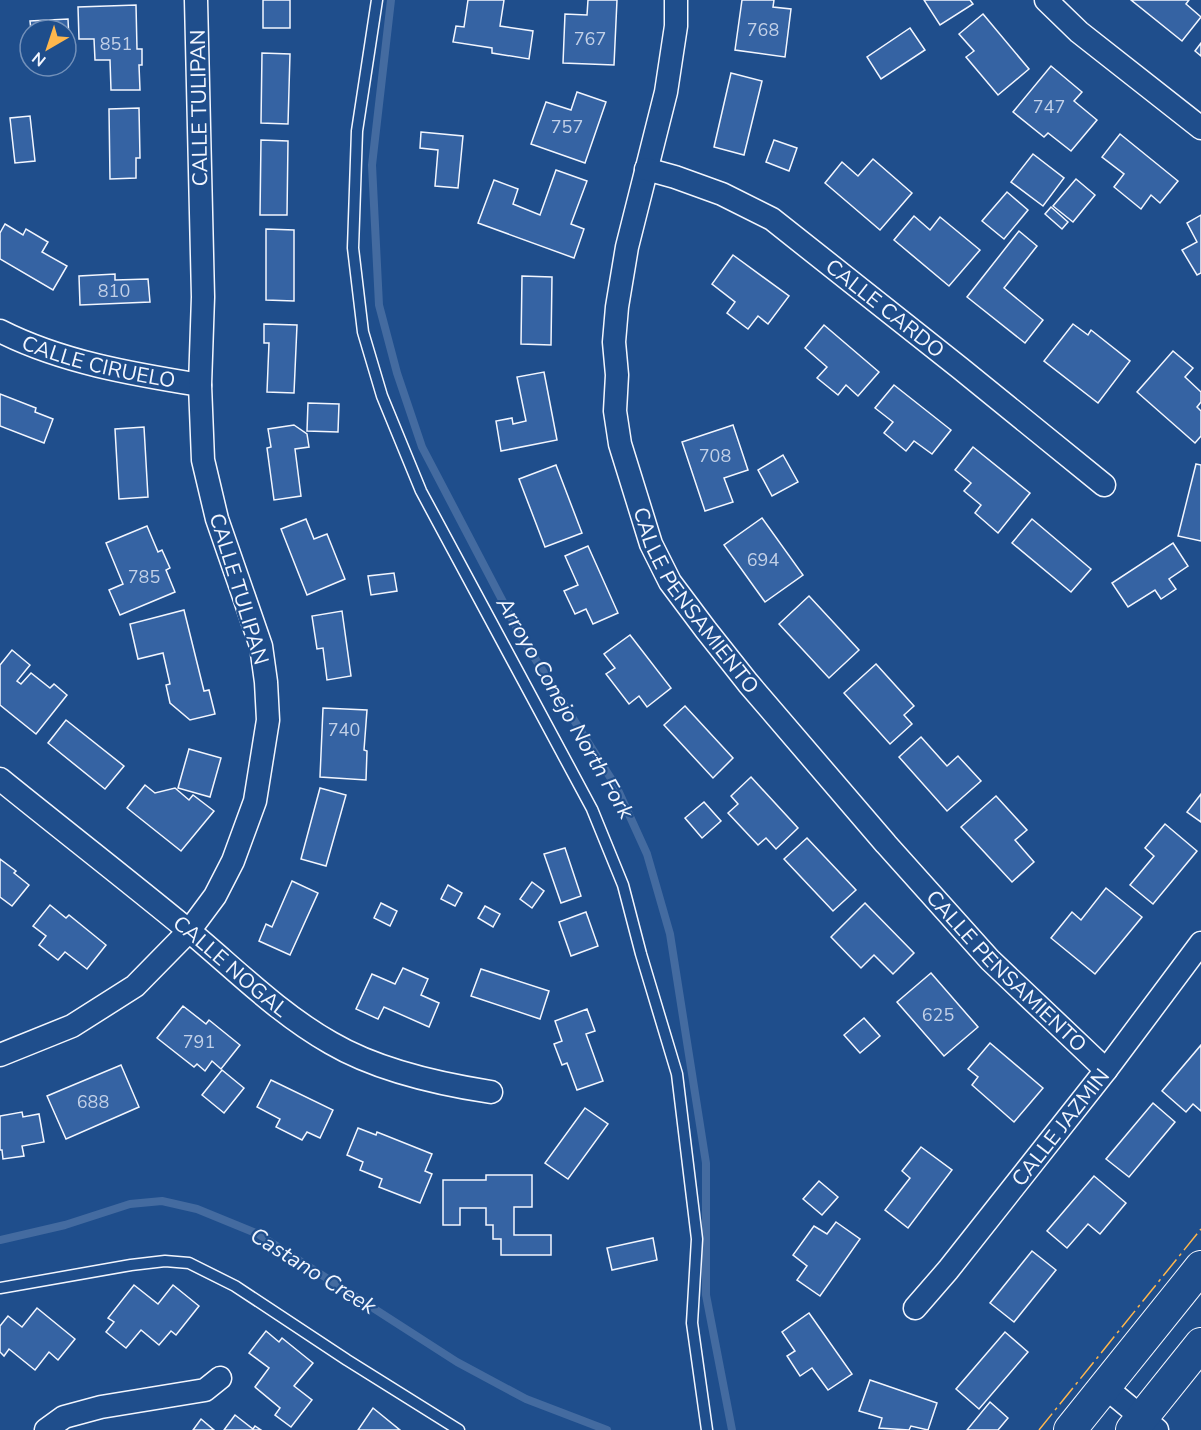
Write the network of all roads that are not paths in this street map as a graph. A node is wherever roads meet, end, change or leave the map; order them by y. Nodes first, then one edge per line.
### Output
1 (196, 0) edge
2 (377, 0) edge
3 (676, 0) edge
4 (1046, 0) edge
5 (1201, 128) edge
6 (646, 169) junction
7 (0, 331) edge
8 (200, 385) junction
9 (1104, 485) dead end
10 (0, 779) edge
11 (189, 931) junction
12 (1201, 943) edge
13 (0, 1055) edge
14 (1106, 1070) junction
15 (491, 1092) dead end
16 (1201, 1268) edge
17 (0, 1288) edge
18 (915, 1308) dead end
19 (1201, 1344) edge
20 (220, 1378) dead end
21 (1105, 1387) junction
22 (1144, 1426) edge
23 (1072, 1429) edge
24 (46, 1430) edge
25 (459, 1430) edge
26 (707, 1430) edge

1 - 8 street, CALLE TULIPAN
2 - 26 lane
3 - 6 street, CALLE PENSAMIENTO
4 - 5 street
6 - 9 street, CALLE CARDO
6 - 14 street, CALLE PENSAMIENTO
7 - 8 street, CALLE CIRUELO
8 - 11 street, CALLE TULIPAN
10 - 11 street, CALLE NOGAL
11 - 13 street, CALLE TULIPAN
11 - 15 street, CALLE NOGAL
12 - 14 street, CALLE JAZMIN
14 - 18 street, CALLE JAZMIN
16 - 21 main road
17 - 25 lane
19 - 22 main road
20 - 24 street
21 - 22 street
21 - 23 main road

